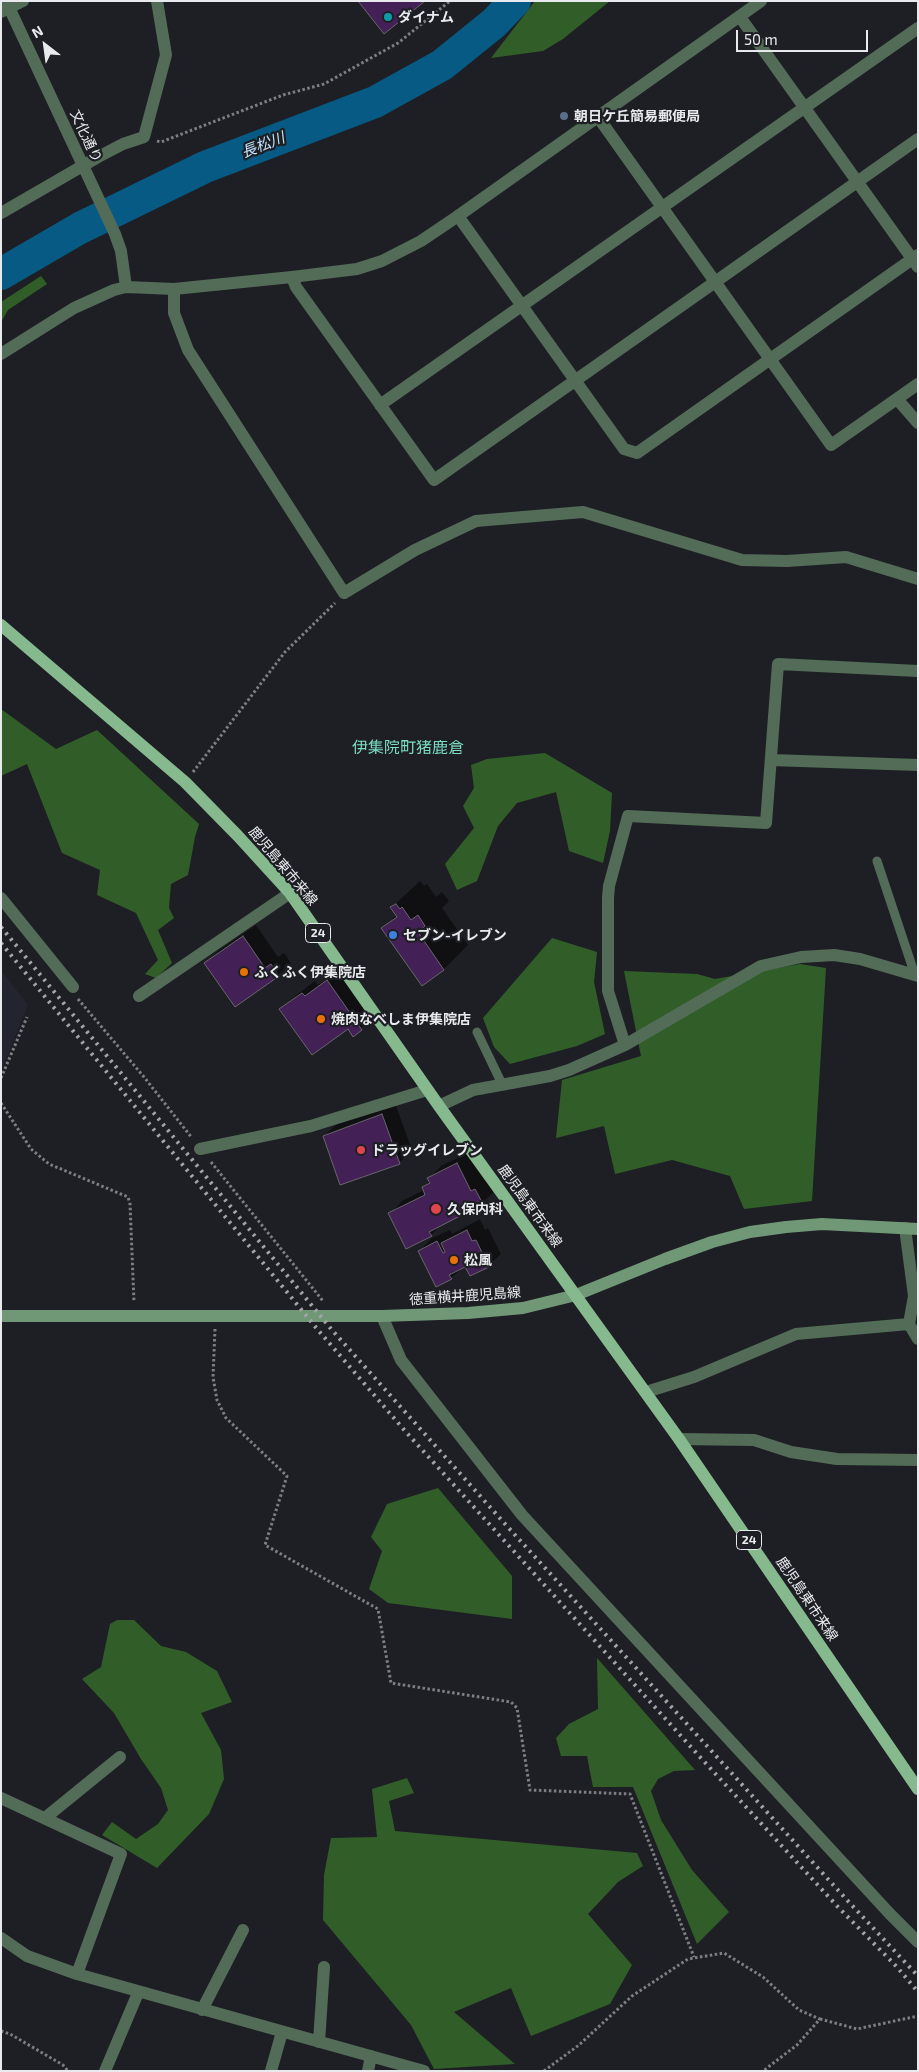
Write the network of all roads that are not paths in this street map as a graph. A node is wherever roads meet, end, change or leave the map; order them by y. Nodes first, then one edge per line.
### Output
1 (23, 1) edge
2 (157, 1) edge
3 (761, 1) edge
4 (5, 7) edge
5 (740, 17) junction
6 (918, 28) edge
7 (804, 108) junction
8 (598, 117) junction
9 (918, 139) edge
10 (84, 169) junction
11 (858, 182) junction
12 (663, 208) junction
13 (1, 213) edge
14 (458, 216) junction
15 (916, 260) edge
16 (292, 277) junction
17 (717, 283) junction
18 (126, 288) junction
19 (174, 289) junction
20 (522, 307) junction
21 (1, 354) edge
22 (770, 359) junction
23 (576, 381) junction
24 (918, 384) edge
25 (897, 399) junction
26 (380, 405) junction
27 (918, 423) edge
28 (918, 580) edge
29 (1, 625) edge
30 (918, 671) edge
31 (771, 760) junction
32 (918, 765) edge
33 (877, 862) dead end
34 (290, 892) junction
35 (1, 898) edge
36 (916, 975) edge
37 (73, 987) dead end
38 (139, 996) dead end
39 (477, 1032) dead end
40 (625, 1045) junction
41 (502, 1084) junction
42 (427, 1090) junction
43 (439, 1106) junction
44 (200, 1149) dead end
45 (912, 1228) edge
46 (576, 1295) junction
47 (1, 1316) edge
48 (382, 1316) junction
49 (909, 1324) junction
50 (918, 1339) edge
51 (646, 1392) junction
52 (679, 1439) junction
53 (918, 1460) edge
54 (120, 1757) dead end
55 (918, 1789) edge
56 (1, 1798) edge
57 (44, 1818) junction
58 (243, 1930) dead end
59 (1, 1938) edge
60 (918, 1942) edge
61 (324, 1967) dead end
62 (77, 1974) junction
63 (138, 1992) junction
64 (202, 2010) junction
65 (282, 2032) junction
66 (319, 2042) junction
67 (371, 2056) junction
68 (105, 2071) edge
69 (271, 2071) edge
70 (368, 2071) edge
71 (424, 2071) edge

1 - 4 street
2 - 10 street
3 - 5 street
4 - 10 street, 文化通り
5 - 7 street
5 - 8 street
6 - 7 street
7 - 11 street
7 - 12 street
8 - 12 street
8 - 14 street
9 - 11 street
10 - 13 street
10 - 18 street, 文化通り
11 - 15 street
11 - 17 street
12 - 17 street
12 - 20 street
14 - 16 street
14 - 20 street
15 - 22 street
16 - 19 street
16 - 26 street
17 - 22 street
17 - 23 street
18 - 19 street
18 - 21 street
19 - 28 street
20 - 23 street
20 - 26 street
22 - 23 street
22 - 25 street
23 - 26 street
24 - 25 street
25 - 27 street
29 - 34 main road, 鹿児島東市来線 / 24
30 - 31 street
31 - 32 street
31 - 40 street
33 - 36 lane
34 - 38 street
34 - 42 main road, 鹿児島東市来線 / 24
35 - 37 street
36 - 40 street
39 - 41 lane
40 - 41 street
41 - 43 street
42 - 43 main road, 鹿児島東市来線 / 24
42 - 44 street
43 - 46 main road, 鹿児島東市来線 / 24
45 - 46 main road, 徳重横井鹿児島線
45 - 49 street
46 - 48 main road, 徳重横井鹿児島線
46 - 51 main road, 鹿児島東市来線 / 24
47 - 48 main road, 徳重横井鹿児島線
48 - 60 street
49 - 50 street
49 - 51 street
51 - 52 main road, 鹿児島東市来線 / 24
52 - 53 street
52 - 55 main road, 鹿児島東市来線 / 24
54 - 57 street
56 - 57 street
57 - 62 street
58 - 64 street
59 - 62 street
61 - 66 street
62 - 63 street
63 - 64 street
63 - 68 street
64 - 65 street
65 - 66 street
65 - 69 street
66 - 67 street
67 - 70 street
67 - 71 street

